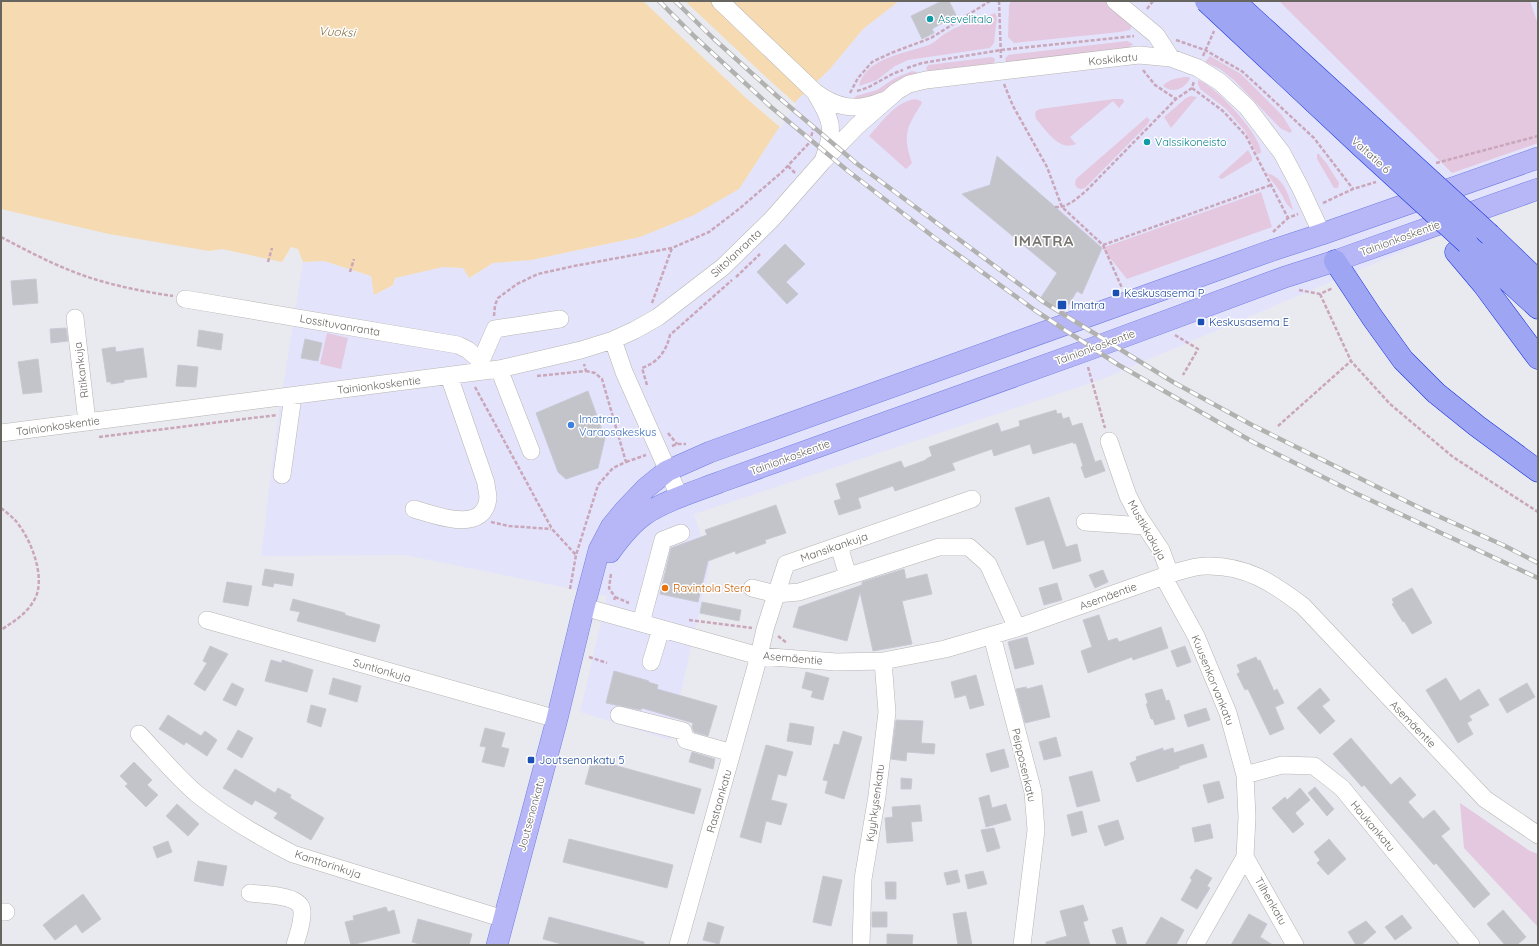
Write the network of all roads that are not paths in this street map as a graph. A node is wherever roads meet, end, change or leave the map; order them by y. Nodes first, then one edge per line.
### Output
1 (720, 1) edge
2 (1115, 1) edge
3 (1206, 1) edge
4 (1234, 1) edge
5 (1171, 58) junction
6 (815, 92) junction
7 (887, 99) junction
8 (1538, 158) edge
9 (823, 160) junction
10 (1538, 189) edge
11 (1322, 234) junction
12 (1462, 247) junction
13 (1335, 261) junction
14 (1538, 281) edge
15 (185, 299) road end
16 (1538, 308) edge
17 (75, 318) dead end
18 (560, 319) dead end
19 (613, 340) junction
20 (1538, 358) edge
21 (484, 371) junction
22 (449, 376) junction
23 (293, 396) junction
24 (87, 422) junction
25 (1, 433) edge
26 (1109, 441) road end
27 (531, 451) dead end
28 (667, 471) junction
29 (1538, 471) edge
30 (282, 475) dead end
31 (680, 498) junction
32 (972, 499) dead end
33 (414, 509) dead end
34 (1085, 522) dead end
35 (1145, 526) junction
36 (681, 533) dead end
37 (838, 546) junction
38 (1166, 575) junction
39 (848, 576) junction
40 (752, 588) dead end
41 (776, 594) junction
42 (586, 598) junction
43 (643, 617) junction
44 (207, 620) dead end
45 (1017, 628) junction
46 (661, 629) junction
47 (992, 636) junction
48 (759, 656) junction
49 (883, 661) junction
50 (651, 662) dead end
51 (619, 715) dead end
52 (557, 719) junction
53 (139, 734) dead end
54 (732, 753) junction
55 (1245, 775) junction
56 (1538, 836) edge
57 (1245, 857) junction
58 (250, 894) dead end
59 (504, 919) junction
60 (295, 945) edge
61 (497, 945) edge
62 (678, 945) edge
63 (861, 945) edge
64 (1022, 945) edge
65 (1195, 945) edge
66 (1295, 945) edge
67 (1471, 945) edge

1 - 6 street
2 - 5 street
3 - 12 highway, Valtatie 6, bridge
4 - 14 highway, Valtatie 6, bridge
5 - 7 street, Koskikatu
5 - 11 street, Koskikatu
6 - 7 street, Koskikatu
6 - 9 street
7 - 9 street, Koskikatu
8 - 11 main road
9 - 19 street, Siitolanranta
10 - 13 main road, Tainionkoskentie
11 - 13 main road, Koskikatu
11 - 28 main road
12 - 16 highway, Valtatie 6
12 - 20 highway
13 - 29 highway
13 - 31 main road, Tainionkoskentie
15 - 21 street, Lossituvanranta
17 - 24 street, Ritikankuja
18 - 21 street
19 - 21 street, Tainionkoskentie
19 - 28 street
21 - 22 street, Tainionkoskentie
21 - 27 street
22 - 23 street, Tainionkoskentie
22 - 33 street
23 - 24 street, Tainionkoskentie
23 - 30 street
24 - 25 street, Tainionkoskentie
26 - 35 street, Mustikkakuja
28 - 31 street
28 - 42 main road, Joutsenonkatu
31 - 42 main road, Joutsenonkatu
32 - 37 street, Mansikankuja
34 - 35 street
35 - 38 street, Mustikkakuja
36 - 43 street
37 - 39 street
37 - 41 street, Mansikankuja
38 - 45 street, Asemäentie
38 - 55 street, Kuusenkorvankatu
38 - 56 street, Asemäentie
39 - 41 street
39 - 45 street
40 - 41 street
41 - 48 street, Mansikankuja
42 - 43 street, Asemäentie
42 - 52 main road, Joutsenonkatu
43 - 46 street, Asemäentie
44 - 52 street, Suntionkuja
45 - 47 street, Asemäentie
46 - 48 street, Asemäentie
46 - 50 street
47 - 49 street, Asemäentie
47 - 64 street, Peipposenkatu
48 - 49 street, Asemäentie
48 - 54 street, Rastaankatu
49 - 63 street, Kyyhkysenkatu
51 - 54 street
52 - 59 main road, Joutsenonkatu
53 - 59 street, Kanttorinkuja
54 - 62 street, Rastaankatu
55 - 57 street, Kuusenkorvankatu
55 - 67 street, Haukankatu
57 - 65 street, Kuusenkorvankatu
57 - 66 street, Tilhenkatu
58 - 60 street
59 - 61 main road, Joutsenonkatu

